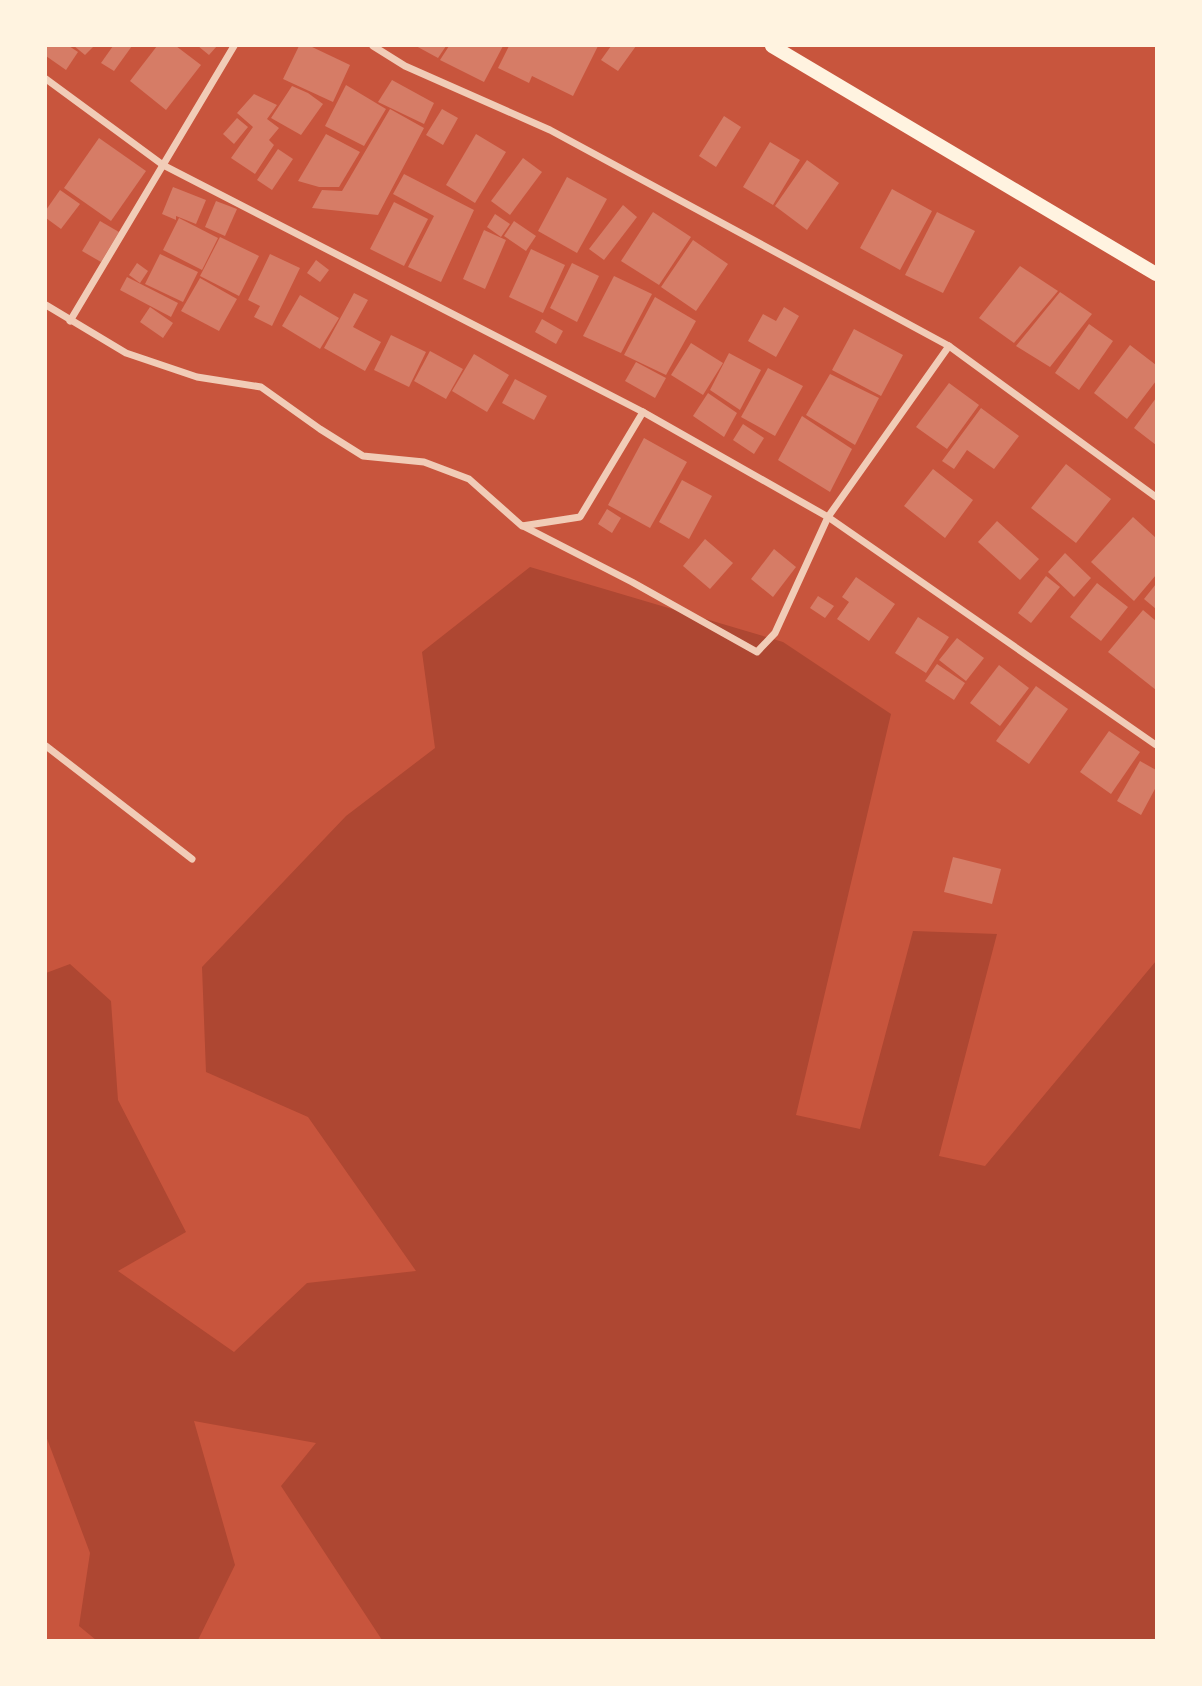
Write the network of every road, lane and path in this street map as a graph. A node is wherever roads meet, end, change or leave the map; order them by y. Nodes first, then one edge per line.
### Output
1 (234, 46) edge
2 (373, 46) edge
3 (772, 46) edge
4 (46, 79) edge
5 (163, 165) junction
6 (1157, 274) edge
7 (46, 305) edge
8 (70, 321) junction
9 (949, 346) junction
10 (643, 412) junction
11 (1157, 497) edge
12 (828, 517) junction
13 (522, 526) junction
14 (1157, 744) edge
15 (46, 746) edge
16 (192, 859) dead end

1 - 5 street
2 - 9 street
3 - 6 main road
4 - 5 street
5 - 8 street
5 - 10 street
7 - 8 street
8 - 13 street
9 - 11 street
9 - 12 street
10 - 12 street
10 - 13 street
12 - 13 street
12 - 14 street
15 - 16 street

